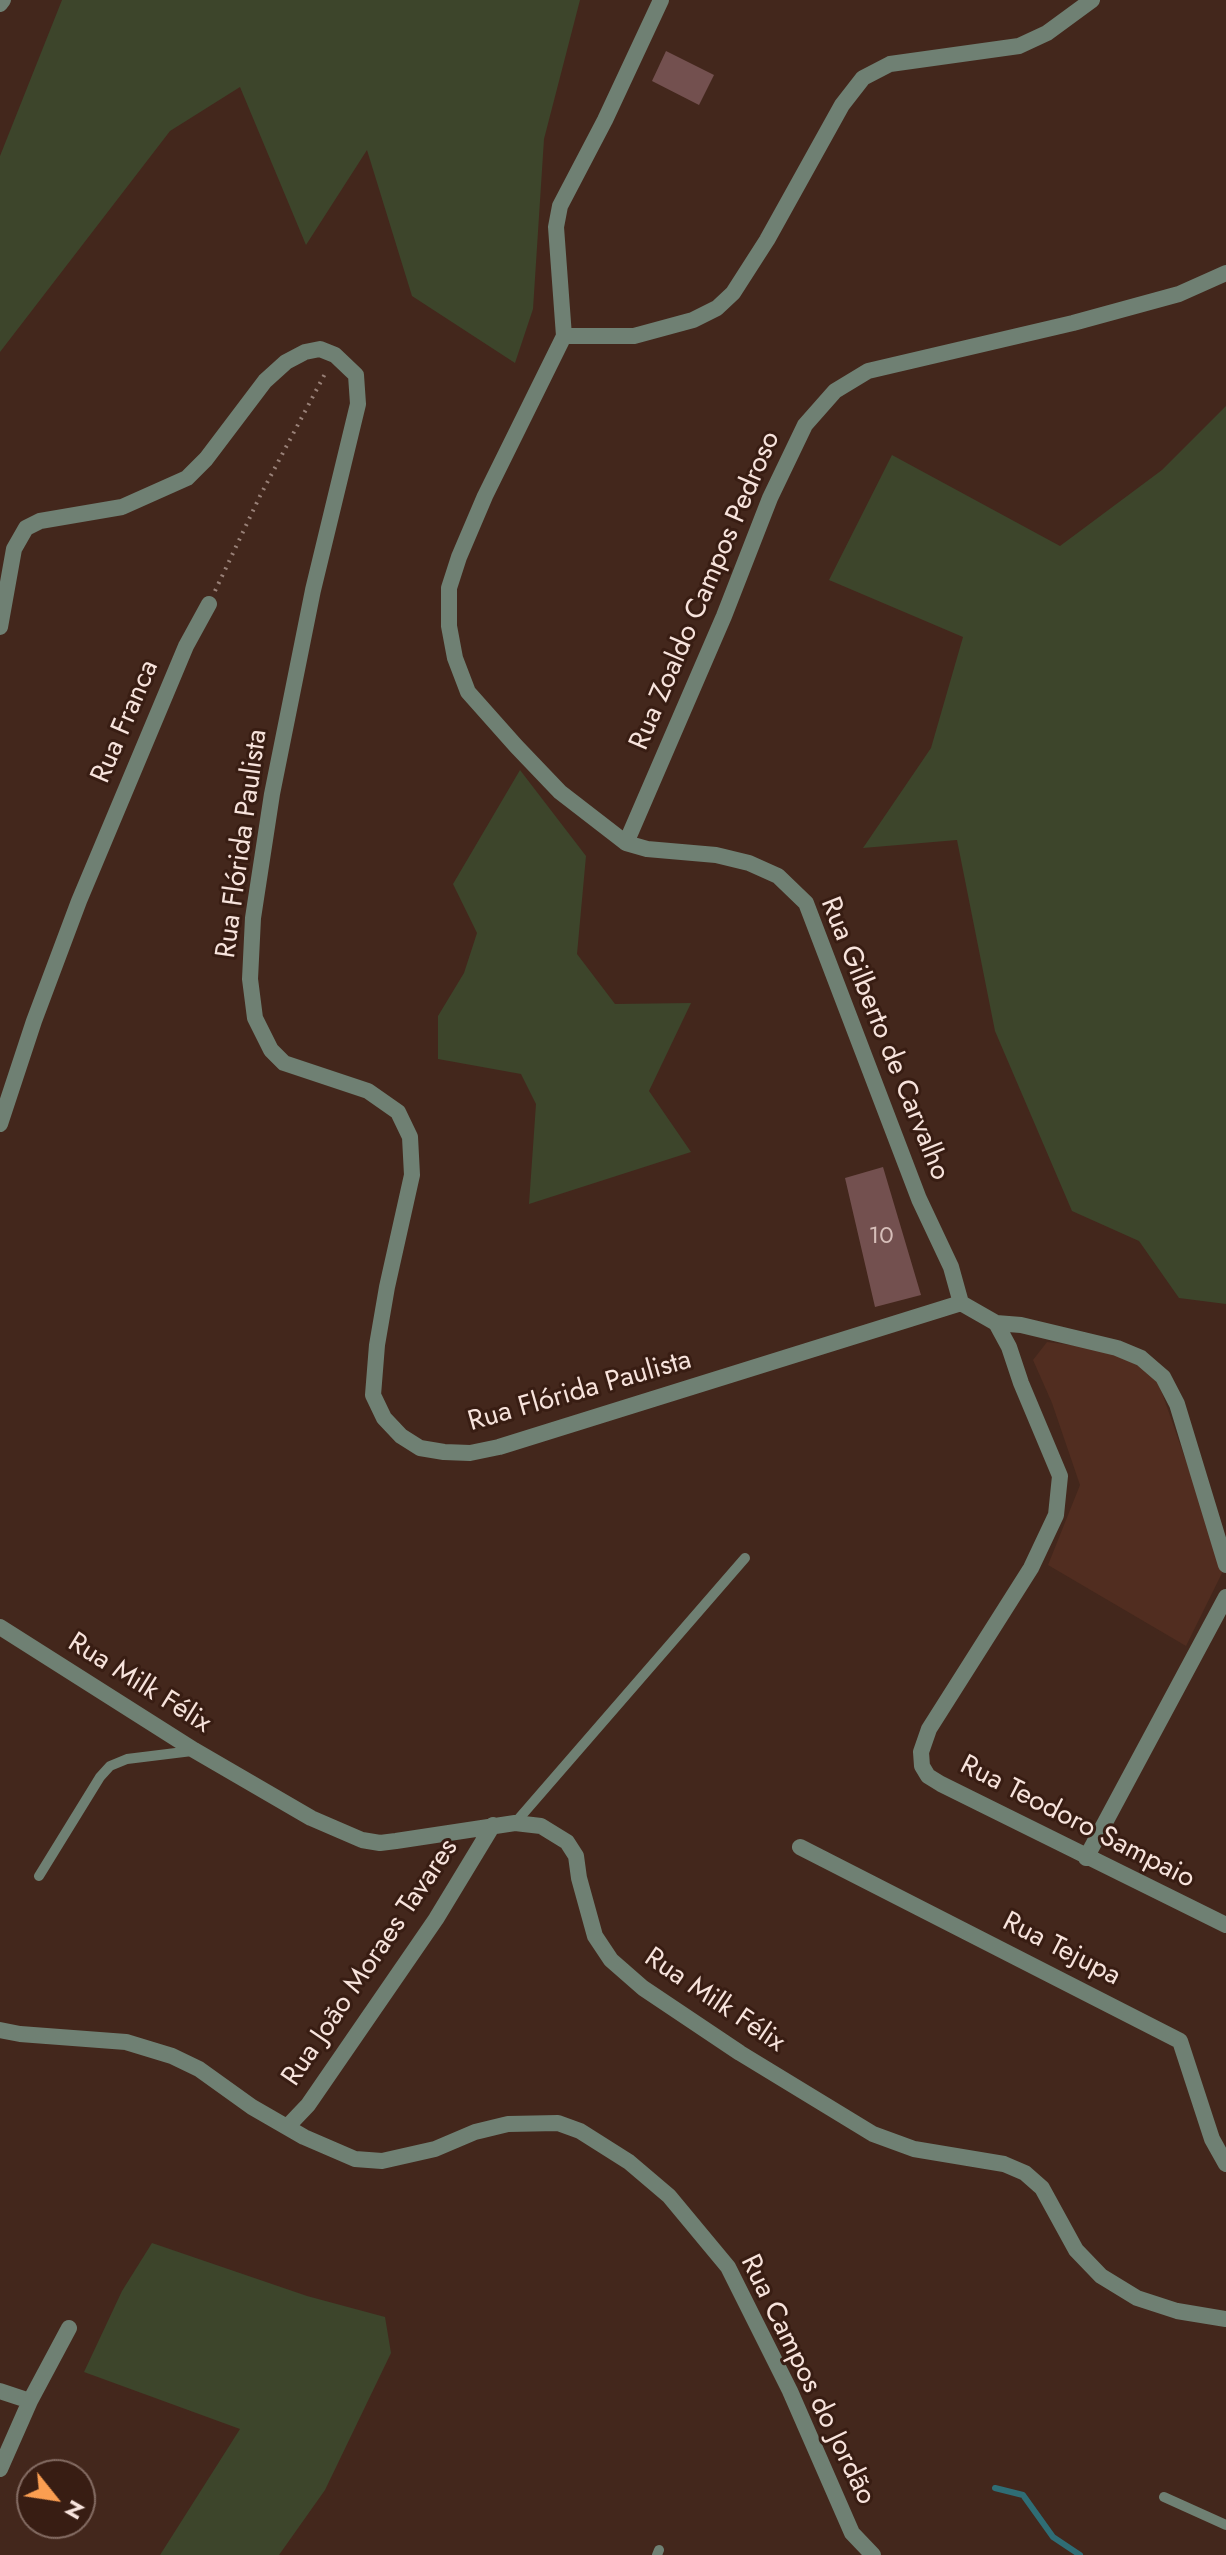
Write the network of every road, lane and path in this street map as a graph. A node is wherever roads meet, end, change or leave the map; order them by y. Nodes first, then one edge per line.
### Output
1 (661, 0) edge
2 (1092, 0) edge
3 (1226, 273) edge
4 (564, 336) junction
5 (335, 355) junction
6 (209, 604) joint
7 (0, 627) edge
8 (626, 843) junction
9 (0, 1124) edge
10 (961, 1303) junction
11 (996, 1323) junction
12 (745, 1558) dead end
13 (1226, 1565) edge
14 (1226, 1597) edge
15 (0, 1627) edge
16 (194, 1750) junction
17 (515, 1823) junction
18 (493, 1825) junction
19 (800, 1847) dead end
20 (1086, 1858) junction
21 (39, 1876) dead end
22 (1226, 1925) edge
23 (0, 2030) edge
24 (288, 2126) junction
25 (1226, 2164) edge
26 (1226, 2319) edge
27 (69, 2328) dead end
28 (0, 2391) edge
29 (30, 2401) junction
30 (0, 2469) edge
31 (1164, 2497) dead end
32 (1226, 2525) edge
33 (873, 2555) edge

1 - 4 street
2 - 4 street
3 - 8 street, Rua Zoaldo Campos Pedroso
4 - 8 street, Rua Gilberto de Carvalho
5 - 6 path
5 - 7 street
5 - 10 street, Rua Flórida Paulista
6 - 9 street, Rua Franca
8 - 10 street, Rua Gilberto de Carvalho
10 - 11 street
11 - 13 street
11 - 20 street, Rua Teodoro Sampaio
12 - 17 lane
14 - 20 street
15 - 16 street, Rua Milk Félix
16 - 18 street, Rua Milk Félix
16 - 21 lane
17 - 18 street, Rua Milk Félix
17 - 26 street, Rua Milk Félix
18 - 24 street, Rua João Moraes Tavares
19 - 25 street, Rua Tejupa
20 - 22 street, Rua Teodoro Sampaio
23 - 24 street, Rua Campos do Jordão
24 - 33 street, Rua Campos do Jordão
27 - 29 street
28 - 29 street
29 - 30 street
31 - 32 lane

